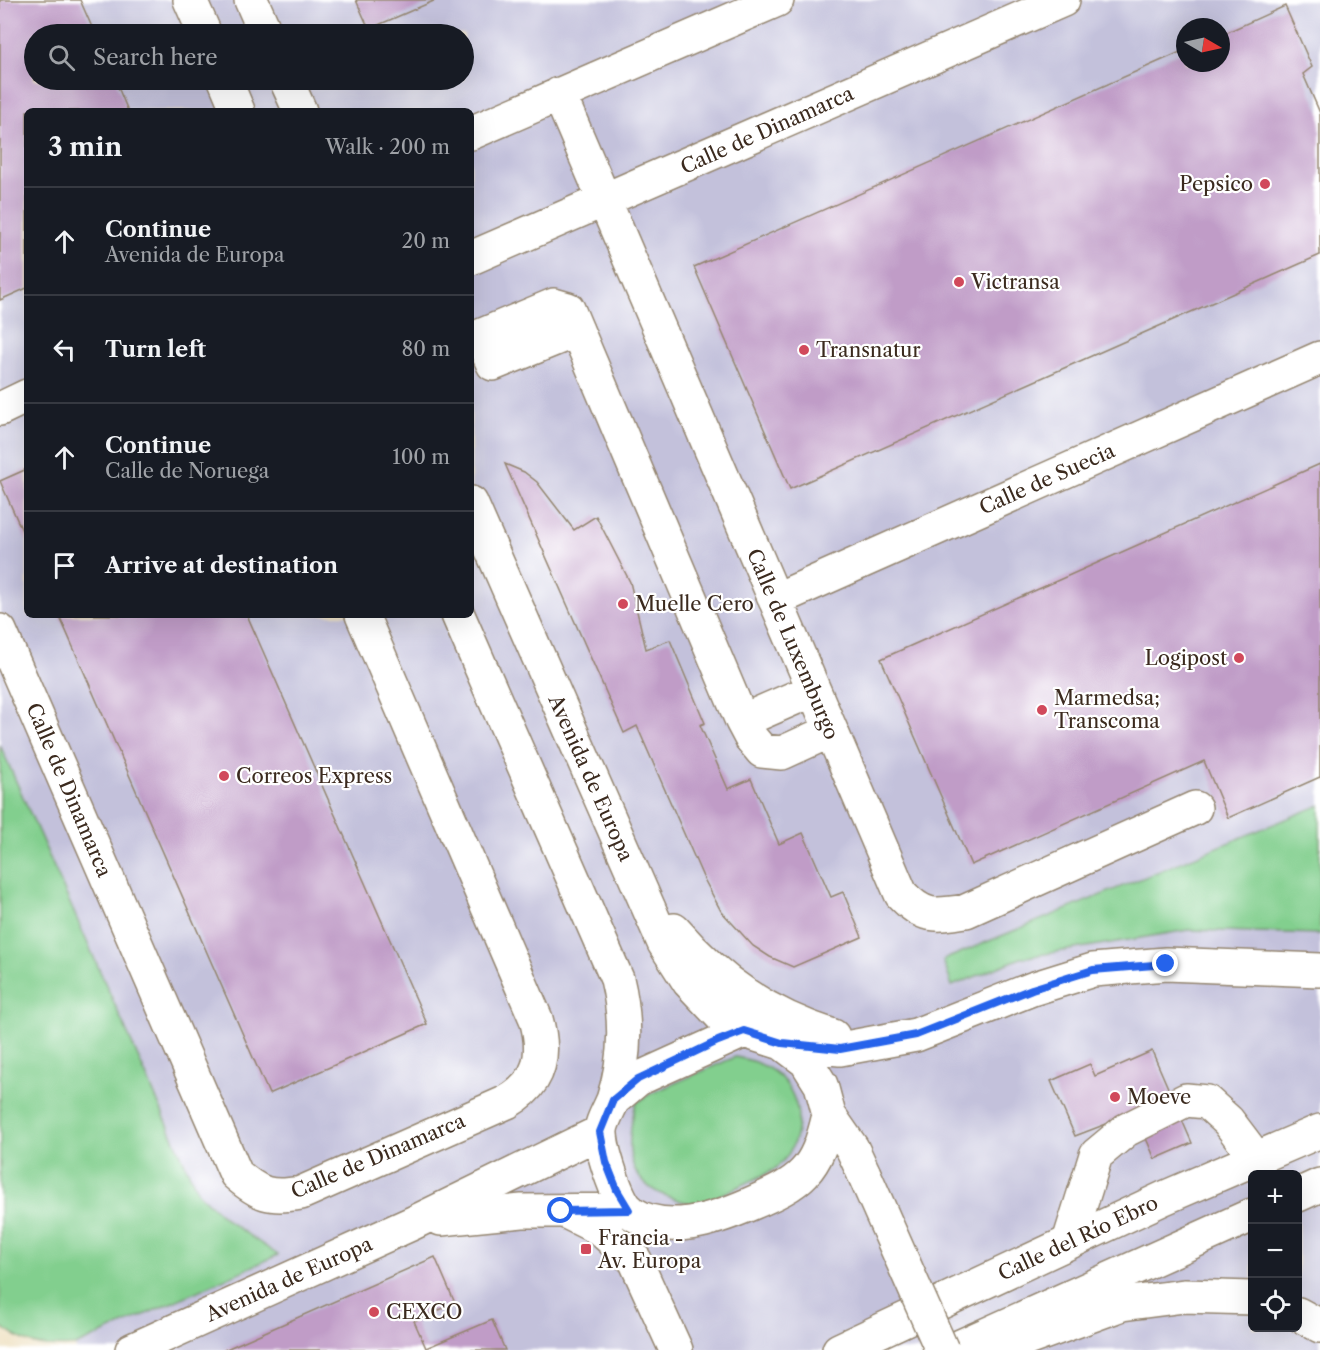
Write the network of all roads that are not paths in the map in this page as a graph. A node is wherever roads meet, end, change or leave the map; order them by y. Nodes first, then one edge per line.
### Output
1 (190, 0) edge
2 (251, 0) edge
3 (777, 0) edge
4 (1063, 0) edge
5 (201, 24) edge
6 (262, 24) edge
7 (229, 90) edge
8 (291, 90) edge
9 (559, 94) junction
10 (237, 108) edge
11 (299, 108) edge
12 (474, 132) edge
13 (603, 199) junction
14 (474, 257) edge
15 (577, 330) dead end
16 (1320, 358) edge
17 (24, 397) edge
18 (0, 409) edge
19 (474, 510) edge
20 (775, 600) junction
21 (363, 618) edge
22 (459, 618) edge
23 (0, 631) edge
24 (813, 690) junction
25 (742, 721) junction
26 (830, 731) junction
27 (1195, 808) dead end
28 (627, 859) junction
29 (1320, 970) edge
30 (744, 1031) junction
31 (782, 1043) junction
32 (872, 1043) junction
33 (613, 1100) junction
34 (829, 1115) junction
35 (1320, 1131) edge
36 (600, 1132) junction
37 (1256, 1158) junction
38 (1320, 1185) edge
39 (1302, 1193) edge
40 (561, 1211) junction
41 (631, 1211) junction
42 (1248, 1217) edge
43 (413, 1224) junction
44 (1069, 1242) junction
45 (649, 1286) junction
46 (1248, 1298) edge
47 (1302, 1316) edge
48 (1320, 1326) edge
49 (132, 1350) edge
50 (676, 1350) edge
51 (839, 1350) edge
52 (942, 1350) edge
53 (952, 1350) edge
54 (997, 1350) edge

1 - 5 street
2 - 6 street
3 - 9 street
4 - 13 street, Calle de Dinamarca
7 - 10 street
8 - 11 street
9 - 12 street
9 - 13 street, Calle de Luxemburgo
13 - 14 street, Calle de Dinamarca
13 - 20 street, Calle de Luxemburgo
15 - 25 street
16 - 20 street, Calle de Suecia
17 - 18 street
19 - 28 street, Avenida de Europa
20 - 24 street, Calle de Luxemburgo
21 - 23 street, Calle de Dinamarca
22 - 33 street
24 - 25 street
24 - 26 street, Calle de Luxemburgo
25 - 26 street
26 - 27 street, Calle de Luxemburgo
28 - 30 street, Avenida de Europa
28 - 32 street
29 - 32 street
30 - 31 street
30 - 33 street
31 - 32 street
31 - 34 street
33 - 36 street
34 - 41 street
34 - 52 street, bridge
35 - 37 street, Calle del Río Ebro
36 - 41 street
36 - 43 street, Avenida de Europa
37 - 44 street, Calle del Río Ebro
37 - 44 street
38 - 39 street
40 - 41 street, Avenida de Europa
40 - 43 street, Avenida de Europa
40 - 45 street
41 - 45 street
42 - 53 street
43 - 49 street, Avenida de Europa
44 - 51 street, Calle del Río Ebro
45 - 50 street
46 - 54 street
47 - 48 street

